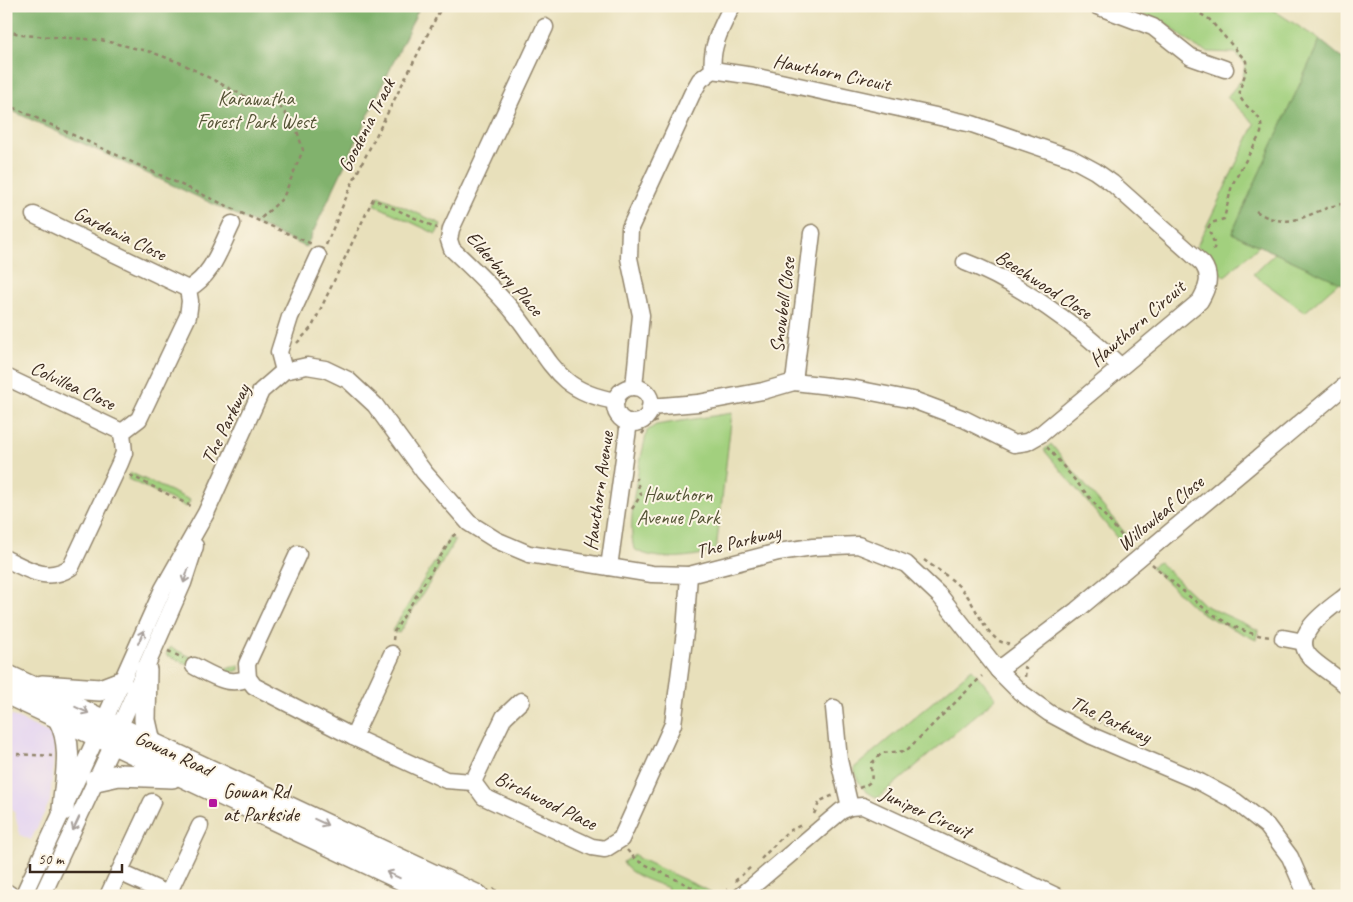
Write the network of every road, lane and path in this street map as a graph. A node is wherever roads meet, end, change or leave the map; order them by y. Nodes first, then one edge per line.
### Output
1 (442, 6) edge
2 (732, 6) edge
3 (1097, 6) edge
4 (1187, 6) edge
5 (545, 27) dead end
6 (6, 30) edge
7 (1225, 69) dead end
8 (713, 70) junction
9 (6, 104) edge
10 (1347, 203) edge
11 (1256, 211) dead end
12 (34, 215) dead end
13 (258, 221) junction
14 (232, 224) dead end
15 (449, 234) junction
16 (812, 234) dead end
17 (321, 253) junction
18 (964, 262) dead end
19 (1203, 264) junction
20 (188, 289) junction
21 (279, 352) junction
22 (1120, 366) junction
23 (284, 371) junction
24 (6, 377) edge
25 (794, 382) junction
26 (1347, 384) edge
27 (634, 387) junction
28 (616, 401) junction
29 (650, 406) junction
30 (664, 420) dead end
31 (629, 422) junction
32 (122, 432) junction
33 (641, 439) dead end
34 (1045, 444) dead end
35 (120, 464) junction
36 (635, 474) dead end
37 (191, 506) dead end
38 (630, 512) dead end
39 (206, 513) junction
40 (469, 522) junction
41 (298, 554) dead end
42 (1141, 556) junction
43 (920, 557) dead end
44 (6, 559) edge
45 (609, 567) junction
46 (689, 575) junction
47 (1347, 595) edge
48 (1283, 638) joint
49 (1304, 642) junction
50 (392, 654) joint
51 (1015, 657) junction
52 (194, 666) dead end
53 (146, 670) junction
54 (998, 670) junction
55 (6, 675) edge
56 (248, 678) junction
57 (121, 682) junction
58 (1028, 683) dead end
59 (29, 685) junction
60 (1347, 686) edge
61 (6, 693) edge
62 (521, 701) dead end
63 (834, 708) dead end
64 (1079, 712) dead end
65 (60, 718) junction
66 (108, 732) junction
67 (1123, 732) dead end
68 (353, 737) junction
69 (150, 742) junction
70 (17, 754) dead end
71 (42, 755) dead end
72 (182, 778) junction
73 (96, 780) junction
74 (473, 782) junction
75 (152, 802) dead end
76 (850, 807) junction
77 (63, 810) junction
78 (200, 826) dead end
79 (50, 836) junction
80 (621, 839) junction
81 (62, 853) junction
82 (119, 872) junction
83 (6, 892) edge
84 (170, 895) edge
85 (12, 896) edge
86 (22, 896) edge
87 (42, 896) edge
88 (108, 896) edge
89 (437, 896) edge
90 (478, 896) edge
91 (710, 896) edge
92 (742, 896) edge
93 (1056, 896) edge
94 (1306, 896) edge

1 - 17 path, Goodenia Track
2 - 8 street
3 - 7 street
4 - 19 path
5 - 15 street, Elderbury Place
6 - 13 path
8 - 19 street, Hawthorn Circuit
8 - 27 street
9 - 13 path
10 - 11 path
12 - 20 street, Gardenia Close
13 - 17 path
14 - 20 street
15 - 21 path
15 - 28 street, Elderbury Place
16 - 25 street, Snowbell Close
17 - 21 street
18 - 22 street, Beechwood Close
19 - 22 street, Hawthorn Circuit
20 - 32 street
21 - 23 street
22 - 25 street, Hawthorn Circuit
23 - 39 street, The Parkway
23 - 40 street, The Parkway
24 - 32 street, Colvillea Close
25 - 29 street, Hawthorn Circuit
26 - 42 street, Willowleaf Close
27 - 28 street
27 - 29 street
28 - 31 street
29 - 31 street
30 - 33 path
31 - 45 street, Hawthorn Avenue
32 - 35 street
34 - 42 path
35 - 37 path
35 - 44 street
36 - 38 path
39 -> 53 street, The Parkway
57 -> 39 street, The Parkway
40 - 45 street, The Parkway
40 - 50 path
41 - 56 street
42 - 48 path
42 - 51 street, Willowleaf Close
43 - 51 path
45 - 46 street, The Parkway
46 - 54 street, The Parkway
46 - 80 street, Birchwood Place
47 - 49 street
48 - 49 street
49 - 60 street
50 - 68 street
51 - 54 street, Willowleaf Close
51 - 58 path
52 - 56 street
53 - 66 street, The Parkway
53 - 69 main road
54 - 94 street, The Parkway
55 - 59 main road, Gowan Road
56 - 68 street, Birchwood Place
57 - 59 main road
57 - 66 street, The Parkway
59 -> 66 main road, Gowan Road
61 - 65 main road, Gowan Road
62 - 74 street
63 - 76 street
64 - 67 path
65 - 66 main road, Gowan Road
65 - 77 main road
66 - 69 main road, Gowan Road
66 - 72 main road, Gowan Road
66 - 73 street
66 - 77 street
68 - 74 street, Birchwood Place
69 -> 90 main road, Gowan Road
70 - 71 path
72 - 73 main road
89 -> 72 main road, Gowan Road
73 -> 81 street
74 - 80 street, Birchwood Place
75 - 82 street
76 - 92 street, Juniper Circuit
76 - 93 street, Juniper Circuit
77 - 79 street
78 - 84 street
79 - 81 street
79 - 86 street
80 - 91 path
81 - 87 street
82 - 84 street
82 - 88 street
83 - 85 street

